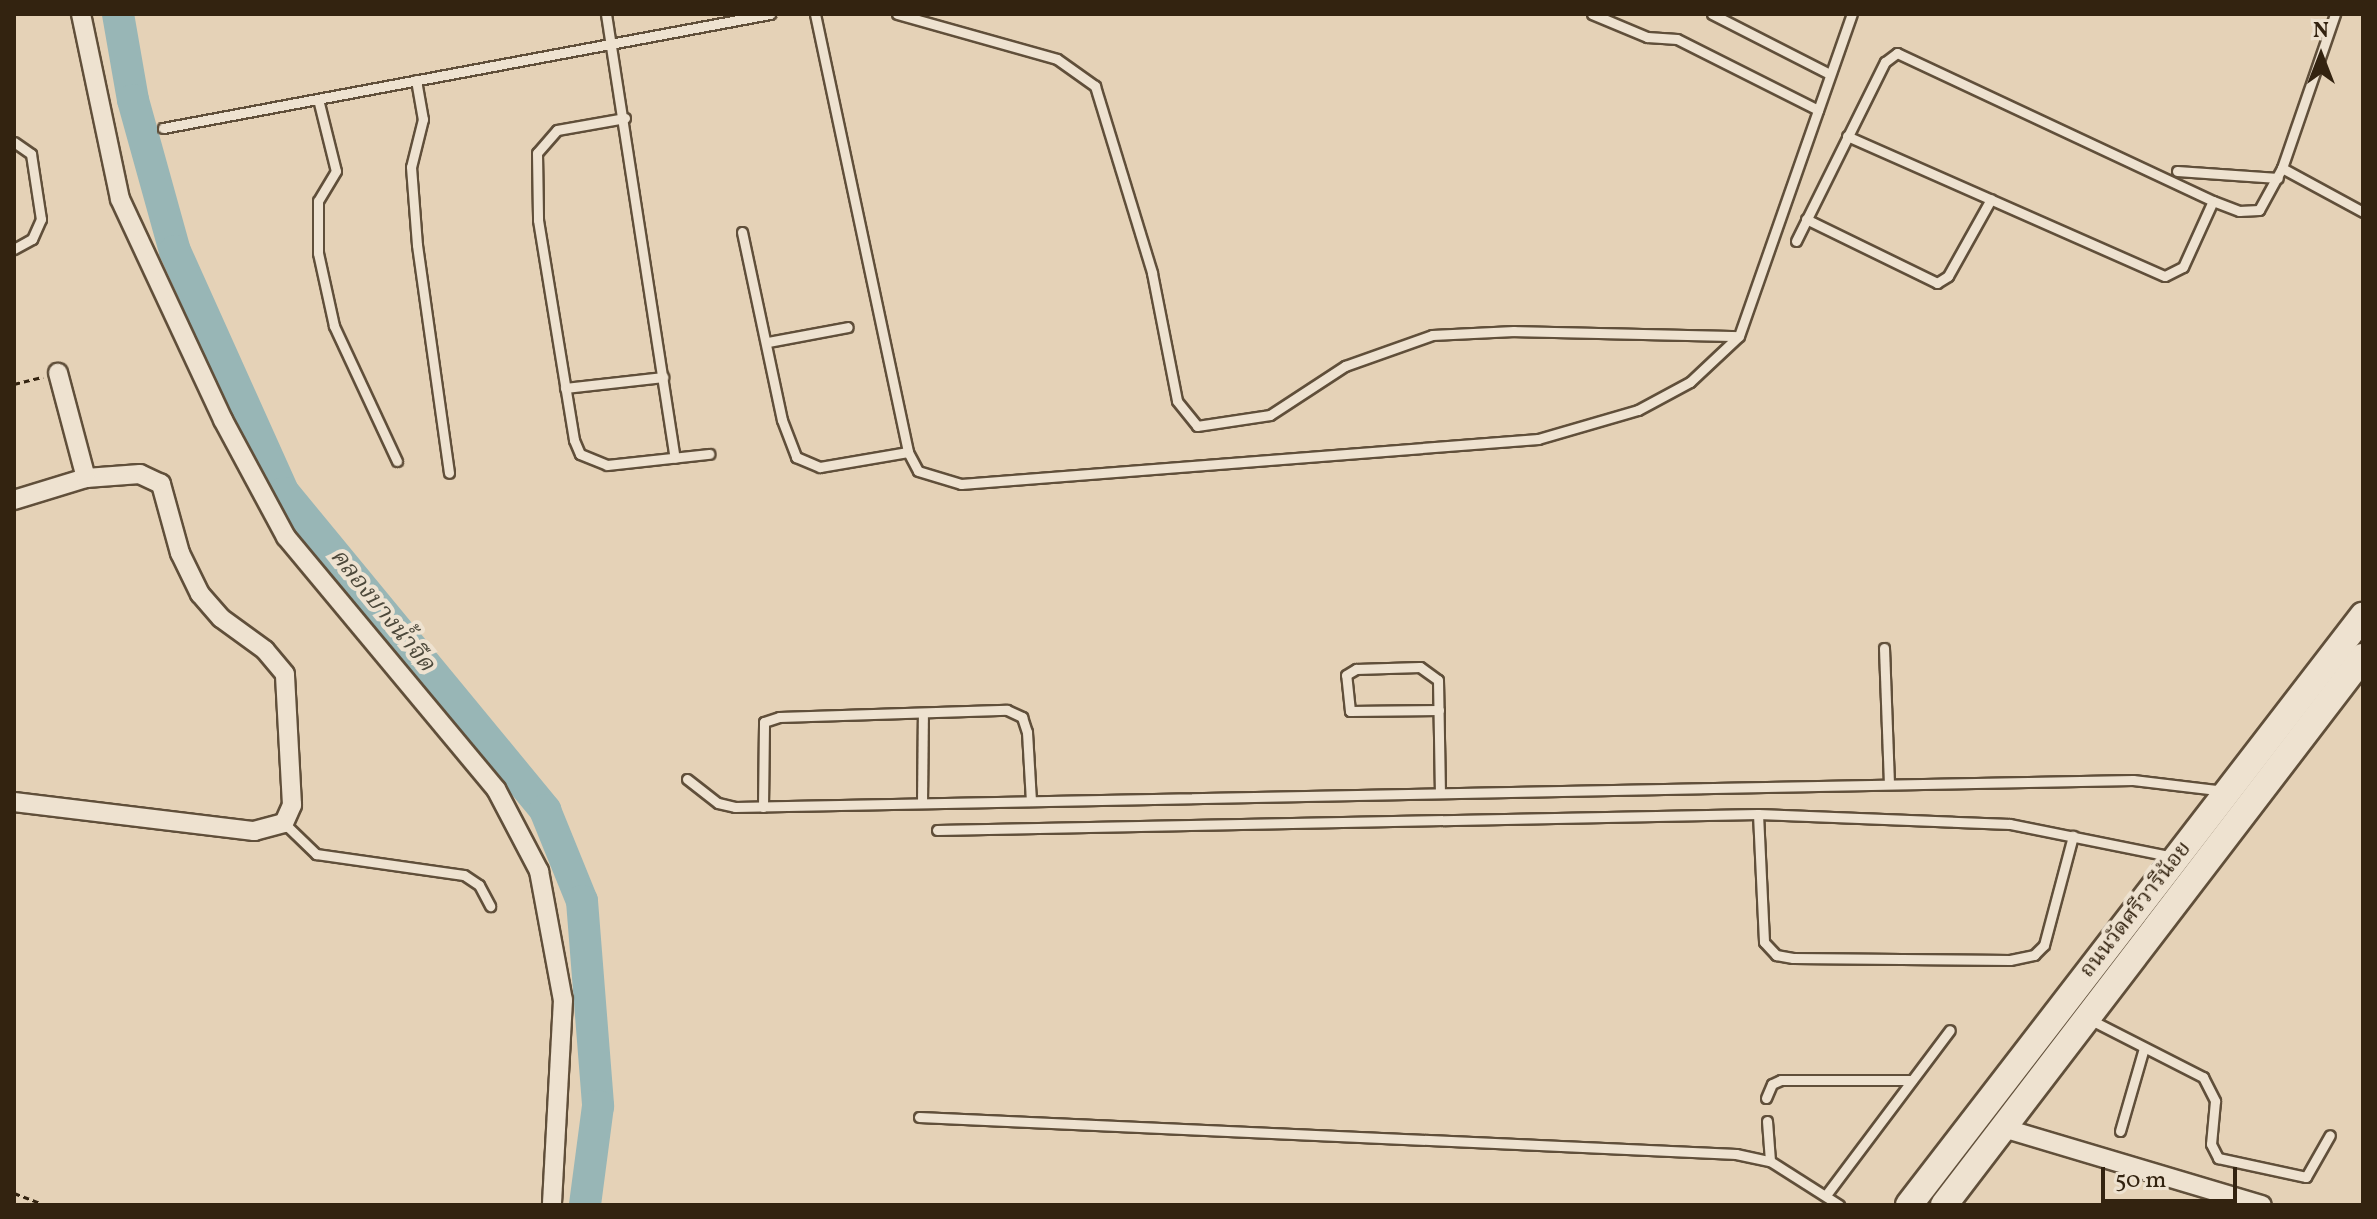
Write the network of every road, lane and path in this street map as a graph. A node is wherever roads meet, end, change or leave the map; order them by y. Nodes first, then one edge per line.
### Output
1 (81, 14) edge
2 (606, 14) edge
3 (770, 14) edge
4 (815, 14) edge
5 (897, 14) edge
6 (1592, 14) edge
7 (1712, 14) edge
8 (1852, 14) edge
9 (2335, 14) edge
10 (609, 44) junction
11 (1830, 74) junction
12 (416, 80) junction
13 (318, 99) junction
14 (1818, 110) junction
15 (625, 118) junction
16 (163, 128) dead end
17 (1847, 136) junction
18 (14, 142) edge
19 (2177, 171) dead end
20 (2280, 173) junction
21 (1991, 199) junction
22 (2213, 201) junction
23 (2363, 212) edge
24 (1806, 219) junction
25 (742, 232) dead end
26 (1796, 241) dead end
27 (14, 249) edge
28 (848, 327) dead end
29 (1739, 336) junction
30 (768, 342) junction
31 (58, 373) joint
32 (663, 377) junction
33 (14, 384) edge
34 (565, 388) junction
35 (908, 452) junction
36 (709, 454) dead end
37 (675, 458) junction
38 (397, 461) dead end
39 (449, 473) dead end
40 (86, 478) junction
41 (14, 500) edge
42 (2363, 616) edge
43 (1884, 648) dead end
44 (2363, 657) edge
45 (1439, 710) junction
46 (923, 713) junction
47 (687, 779) dead end
48 (1889, 784) junction
49 (2228, 791) junction
50 (1440, 793) junction
51 (1031, 801) junction
52 (14, 802) edge
53 (922, 803) junction
54 (763, 807) junction
55 (1758, 814) junction
56 (284, 823) junction
57 (937, 830) dead end
58 (2073, 836) junction
59 (2176, 858) junction
60 (490, 906) dead end
61 (2088, 1018) junction
62 (1950, 1030) dead end
63 (2144, 1048) junction
64 (1912, 1080) junction
65 (1766, 1098) dead end
66 (919, 1117) dead end
67 (1767, 1121) dead end
68 (2003, 1128) junction
69 (2120, 1131) dead end
70 (2330, 1135) dead end
71 (1770, 1161) junction
72 (14, 1193) edge
73 (1826, 1195) junction
74 (2192, 1196) edge
75 (46, 1205) edge
76 (552, 1205) edge
77 (1839, 1205) edge
78 (1909, 1205) edge
79 (1944, 1205) edge
80 (2262, 1205) edge

1 - 76 street
2 - 10 lane
3 - 10 lane
4 - 35 lane
5 - 29 lane
6 - 14 lane
7 - 11 lane
8 - 11 lane
9 - 20 lane
10 - 12 lane
10 - 15 lane
11 - 14 lane
12 - 13 lane
12 - 39 lane
13 - 16 lane
13 - 38 lane
14 - 29 lane
15 - 32 lane
15 - 34 lane
17 - 21 lane
17 - 22 lane
17 - 24 lane
18 - 27 lane
19 - 20 lane
20 - 22 lane
20 - 23 lane
21 - 22 lane
21 - 24 lane
24 - 26 lane
25 - 30 lane
28 - 30 lane
29 - 35 lane
30 - 35 lane
31 - 33 path
31 - 40 street
32 - 34 lane
32 - 37 lane
34 - 37 lane
36 - 37 lane
40 - 41 street
40 - 56 street
42 - 49 main road, ถนนวัดศรีวารีน้อย
43 - 48 lane
44 - 61 main road, ถนนวัดศรีวารีน้อย
45 - 45 lane
45 - 50 lane
46 - 51 lane
46 - 53 lane
46 - 54 lane
47 - 54 lane
48 - 49 lane
48 - 50 lane
49 - 59 main road, ถนนวัดศรีวารีน้อย
50 - 51 lane
51 - 53 lane
52 - 56 street
53 - 54 lane
55 - 57 lane
55 - 58 lane
55 - 58 lane
56 - 60 lane
58 - 59 lane
59 - 78 main road, ถนนวัดศรีวารีน้อย
61 - 63 lane
61 - 68 main road, ถนนวัดศรีวารีน้อย
62 - 64 lane
63 - 69 lane
63 - 70 lane
64 - 65 lane
64 - 73 lane
66 - 71 lane
67 - 71 lane
68 - 74 street
68 - 79 main road, ถนนวัดศรีวารีน้อย
71 - 73 lane
72 - 75 path
73 - 77 lane
74 - 80 street

